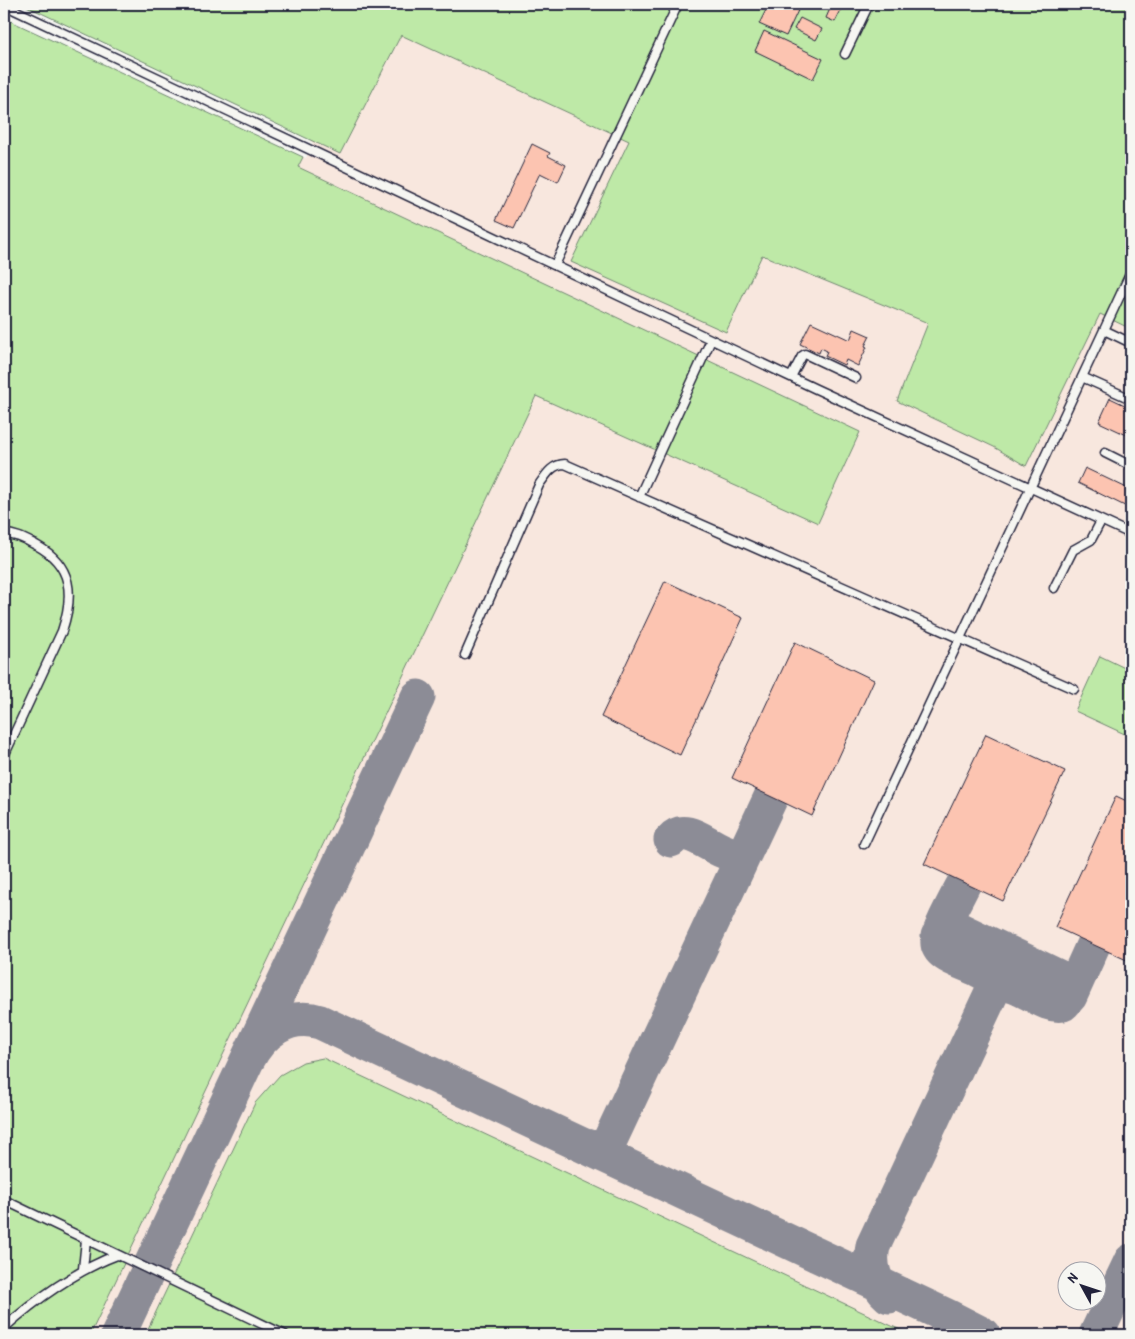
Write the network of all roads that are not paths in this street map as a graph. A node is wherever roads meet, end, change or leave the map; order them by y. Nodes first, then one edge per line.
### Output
1 (678, 4) edge
2 (869, 4) edge
3 (4, 5) edge
4 (845, 54) dead end
5 (555, 265) junction
6 (1131, 272) edge
7 (1104, 330) junction
8 (711, 340) junction
9 (1131, 343) edge
10 (791, 377) junction
11 (1082, 377) junction
12 (856, 378) dead end
13 (1131, 399) edge
14 (1105, 453) dead end
15 (1131, 466) edge
16 (1030, 489) junction
17 (639, 497) junction
18 (1101, 521) junction
19 (4, 534) edge
20 (1131, 534) edge
21 (1054, 588) dead end
22 (959, 638) junction
23 (465, 655) dead end
24 (1074, 689) dead end
25 (4, 756) edge
26 (864, 844) dead end
27 (4, 1200) edge
28 (86, 1240) junction
29 (117, 1255) junction
30 (83, 1269) junction
31 (4, 1328) edge
32 (278, 1333) edge
33 (285, 1335) edge

1 - 5 lane
2 - 4 lane
3 - 5 lane
5 - 8 lane
6 - 7 lane
7 - 9 lane
7 - 11 lane
8 - 10 lane
8 - 17 lane
10 - 12 lane
10 - 16 lane
11 - 13 lane
11 - 16 lane
14 - 15 lane
16 - 18 lane
16 - 22 lane
17 - 22 lane
17 - 23 lane
18 - 20 lane
18 - 21 lane
19 - 25 lane
22 - 24 lane
22 - 26 lane
27 - 28 lane
28 - 29 lane
28 - 30 lane
29 - 30 lane
29 - 32 lane
30 - 31 lane
32 - 33 lane

